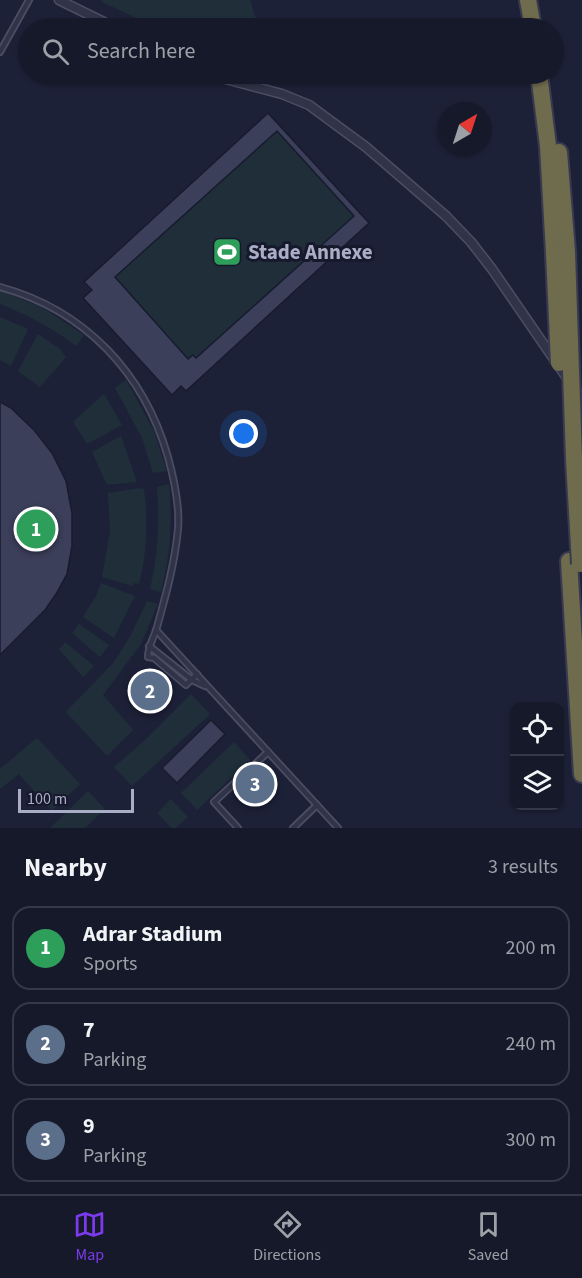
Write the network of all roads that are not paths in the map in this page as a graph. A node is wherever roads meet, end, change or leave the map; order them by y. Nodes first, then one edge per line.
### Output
1 (29, 0) edge
2 (60, 0) edge
3 (528, 0) edge
4 (539, 0) edge
5 (19, 18) edge
6 (96, 18) edge
7 (531, 18) edge
8 (542, 18) edge
9 (18, 20) edge
10 (0, 52) edge
11 (243, 84) edge
12 (540, 84) edge
13 (550, 84) edge
14 (561, 253) junction
15 (0, 287) edge
16 (582, 400) edge
17 (574, 562) junction
18 (582, 618) edge
19 (156, 630) junction
20 (149, 646) junction
21 (197, 674) junction
22 (192, 680) junction
23 (208, 687) junction
24 (268, 752) junction
25 (582, 774) edge
26 (317, 805) junction
27 (238, 828) edge
28 (293, 828) edge
29 (338, 828) edge

1 - 5 lane
2 - 6 street
3 - 7 highway
4 - 8 highway
9 - 10 lane
11 - 16 street
12 - 14 highway
13 - 14 highway
14 - 17 highway, bridge
15 - 19 lane
17 - 18 highway
17 - 25 highway
19 - 20 lane
19 - 21 lane
20 - 22 lane
20 - 22 lane
21 - 22 lane
21 - 23 lane
22 - 23 lane
23 - 24 lane
24 - 26 lane
24 - 27 lane
26 - 28 lane
26 - 29 lane

